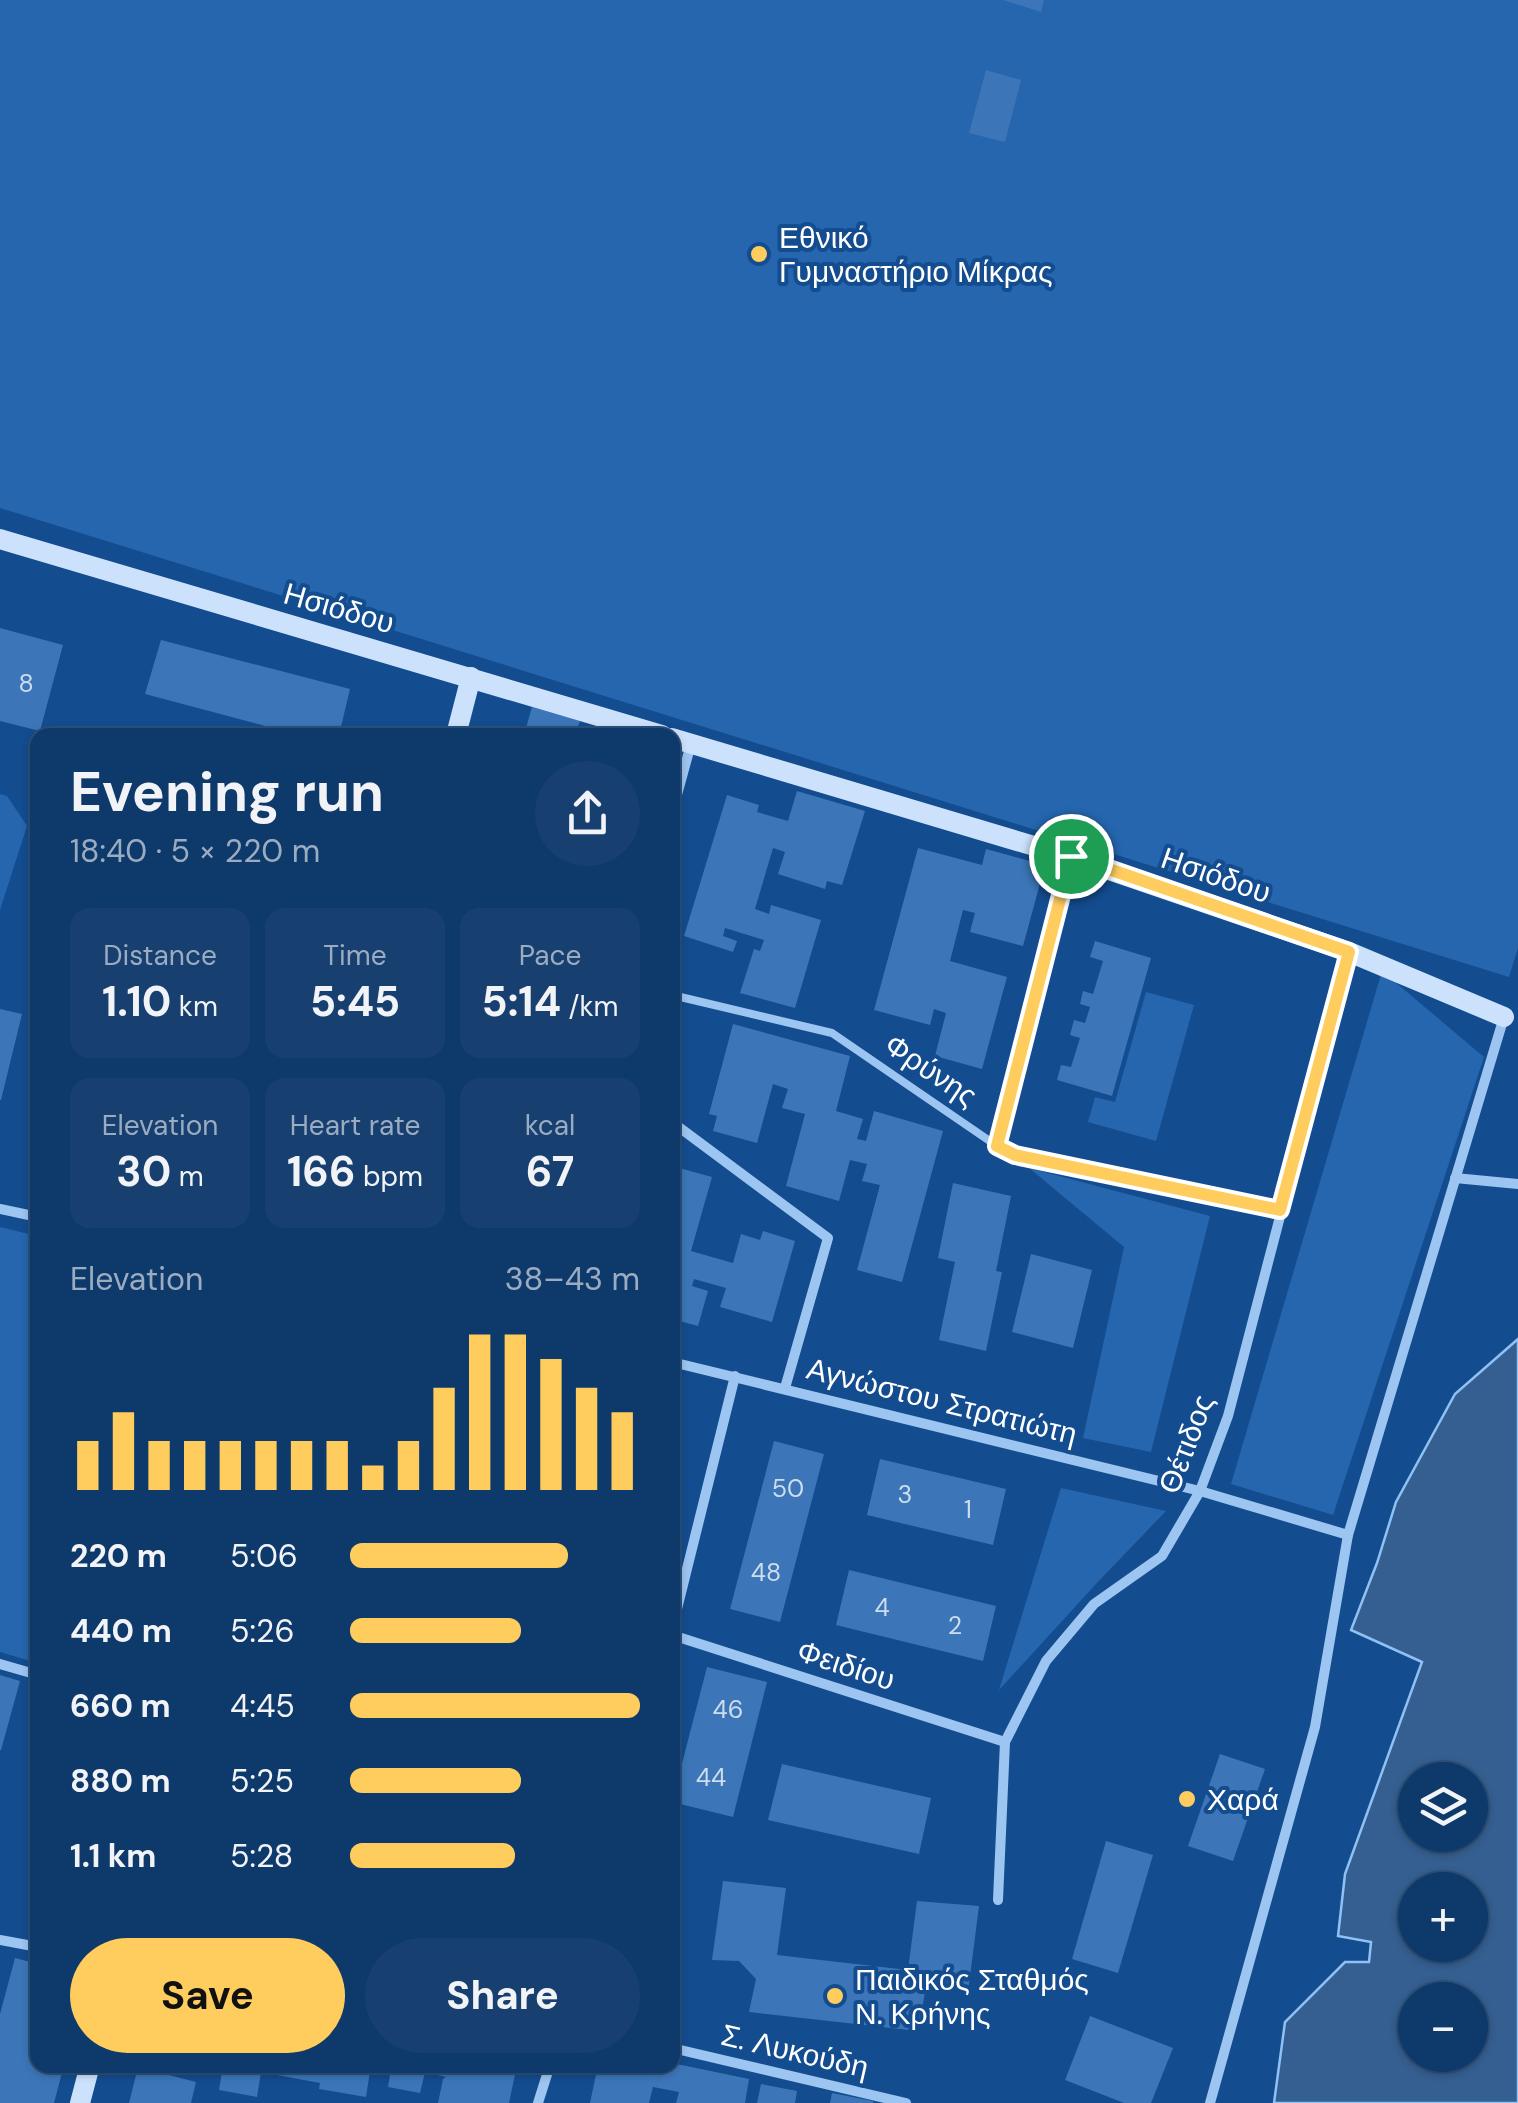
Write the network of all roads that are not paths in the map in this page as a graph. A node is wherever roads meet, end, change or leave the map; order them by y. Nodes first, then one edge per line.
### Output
1 (0, 539) edge
2 (471, 677) junction
3 (458, 728) edge
4 (639, 728) edge
5 (682, 741) edge
6 (1071, 856) junction
7 (1349, 952) junction
8 (680, 997) edge
9 (1511, 1012) edge
10 (680, 1128) edge
11 (997, 1146) junction
12 (1455, 1178) junction
13 (1518, 1184) edge
14 (0, 1209) edge
15 (1280, 1210) junction
16 (30, 1216) edge
17 (680, 1364) edge
18 (735, 1376) junction
19 (785, 1388) junction
20 (1200, 1491) junction
21 (1348, 1535) junction
22 (680, 1599) edge
23 (680, 1635) edge
24 (0, 1664) edge
25 (30, 1673) edge
26 (1005, 1742) junction
27 (998, 1900) dead end
28 (0, 1940) edge
29 (30, 1946) edge
30 (680, 2050) edge
31 (88, 2073) edge
32 (547, 2073) edge
33 (80, 2103) edge
34 (538, 2103) edge
35 (906, 2103) edge
36 (1210, 2103) edge

1 - 2 street, Ησιόδου
2 - 3 street
2 - 4 street, Ησιόδου
5 - 6 street, Ησιόδου
6 - 7 street, Ησιόδου
6 - 11 lane
7 - 9 street, Ησιόδου
7 - 15 street, Θέτιδος
8 - 11 lane, Φρύνης
9 - 12 street
10 - 19 street
11 - 15 lane, Φρύνης
12 - 13 street
12 - 21 street
14 - 16 street
15 - 20 street, Θέτιδος
17 - 18 street, Αγνώστου Στρατιώτη
18 - 19 street, Αγνώστου Στρατιώτη
18 - 22 street
19 - 20 street, Αγνώστου Στρατιώτη
20 - 21 street, Αγνώστου Στρατιώτη
20 - 26 street, Θέτιδος
21 - 36 street
23 - 26 street, Φειδίου
24 - 25 street
26 - 27 street, Θέτιδος
28 - 29 street
30 - 35 street, Σ. Λυκούδη
31 - 33 street
32 - 34 street

